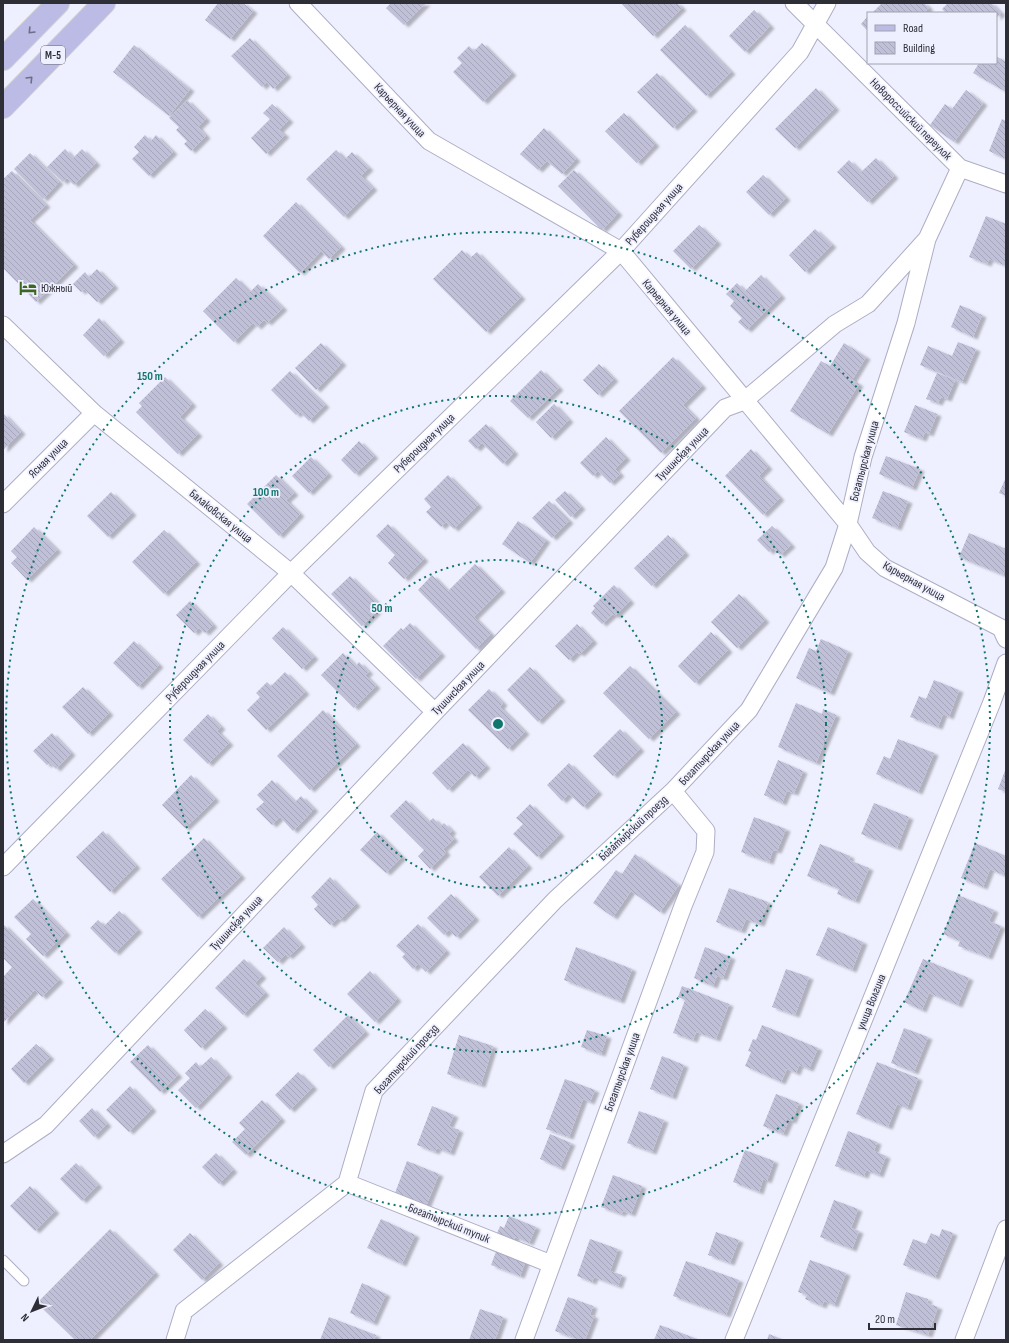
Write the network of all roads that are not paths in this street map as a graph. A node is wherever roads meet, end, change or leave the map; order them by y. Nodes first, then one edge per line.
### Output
1 (58, 3) edge
2 (104, 3) edge
3 (298, 3) edge
4 (794, 3) edge
5 (827, 3) edge
6 (815, 25) junction
7 (3, 59) edge
8 (3, 107) edge
9 (960, 168) junction
10 (1006, 184) edge
11 (927, 239) junction
12 (621, 251) junction
13 (3, 325) edge
14 (744, 401) junction
15 (94, 413) junction
16 (3, 504) edge
17 (848, 524) junction
18 (290, 573) junction
19 (1006, 640) edge
20 (1006, 663) edge
21 (435, 712) junction
22 (673, 791) junction
23 (3, 867) edge
24 (3, 1154) edge
25 (347, 1183) junction
26 (1006, 1229) edge
27 (3, 1260) edge
28 (551, 1264) junction
29 (24, 1281) dead end
30 (175, 1340) edge
31 (524, 1340) edge
32 (734, 1340) edge
33 (964, 1340) edge

1 -> 7 main road, М-5
8 -> 2 main road, М-5
3 - 12 street, Карьерная улица
4 - 6 street, Новороссийский переулок
5 - 6 street, Рубероидная улица
6 - 9 street, Новороссийский переулок
6 - 12 street, Рубероидная улица
9 - 10 street, Новороссийский переулок
9 - 11 street, Богатырская улица
11 - 14 street, Тушинская улица
11 - 17 street, Богатырская улица
12 - 14 street, Карьерная улица
12 - 18 street, Рубероидная улица
13 - 15 street, Балаковская улица
14 - 17 street, Карьерная улица
14 - 21 street, Тушинская улица
15 - 16 street, Ясная улица
15 - 18 street, Балаковская улица
17 - 19 street, Карьерная улица
17 - 22 street, Богатырская улица
18 - 21 street, Балаковская улица
18 - 23 street, Рубероидная улица
20 - 32 street, улица Волгина
21 - 24 street, Тушинская улица
22 - 25 street, Богатырский проезд
22 - 28 street, Богатырская улица
25 - 28 street, Богатырский тупик
25 - 30 street
26 - 33 street
27 - 29 lane
28 - 31 street, Богатырская улица

